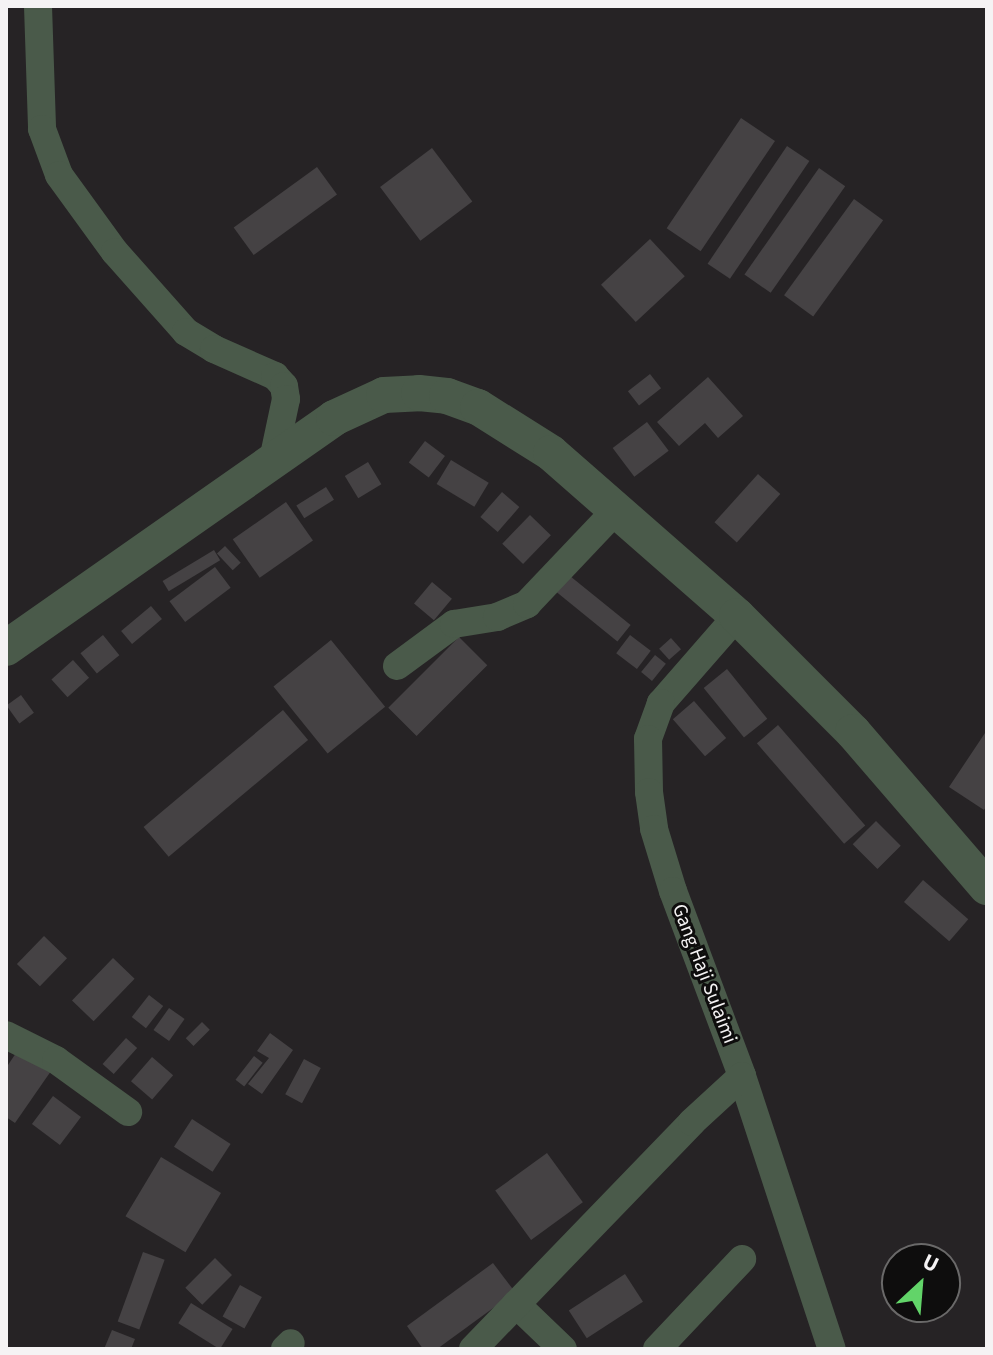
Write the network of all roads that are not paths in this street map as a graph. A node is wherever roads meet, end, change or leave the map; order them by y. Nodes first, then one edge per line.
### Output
1 (38, 6) edge
2 (273, 460) junction
3 (617, 509) junction
4 (737, 616) junction
5 (6, 648) edge
6 (397, 666) dead end
7 (987, 887) edge
8 (6, 1035) edge
9 (742, 1076) junction
10 (128, 1112) dead end
11 (742, 1259) dead end
12 (516, 1304) junction
13 (473, 1349) edge
14 (563, 1349) edge
15 (657, 1349) edge
16 (832, 1349) edge

1 - 2 street
2 - 3 street
2 - 5 street
3 - 4 street
3 - 6 street
4 - 7 street
4 - 9 street, Gang Haji Sulaimi
8 - 10 street
9 - 12 street
9 - 16 street, Gang Haji Sulaimi
11 - 15 street
12 - 13 street
12 - 14 street

